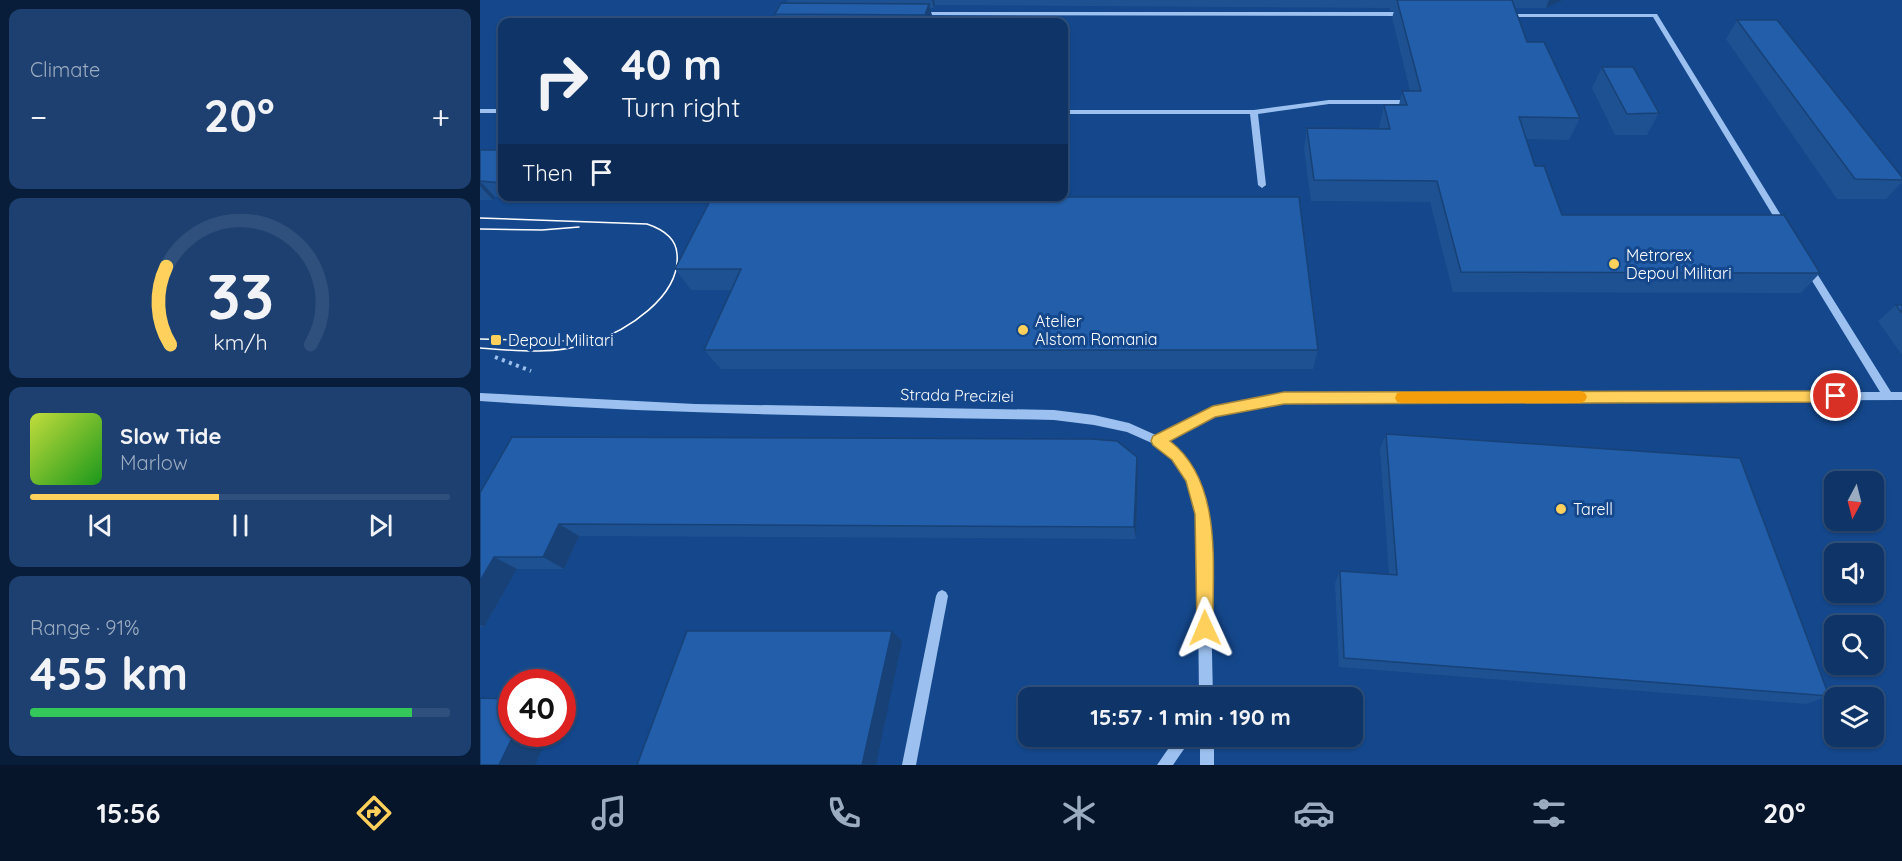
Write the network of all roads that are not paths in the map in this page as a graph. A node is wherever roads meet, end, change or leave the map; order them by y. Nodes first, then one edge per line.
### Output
1 (905, 13) edge
2 (1417, 14) edge
3 (1500, 15) edge
4 (1401, 102) edge
5 (480, 111) edge
6 (498, 111) edge
7 (1068, 112) edge
8 (1254, 112) junction
9 (1262, 185) dead end
10 (1788, 234) edge
11 (1800, 254) edge
12 (1888, 396) junction
13 (1902, 396) edge
14 (480, 397) edge
15 (1158, 441) junction
16 (942, 596) dead end
17 (1206, 687) edge
18 (1178, 747) edge
19 (1207, 747) edge
20 (909, 765) edge
21 (1164, 765) edge
22 (1207, 765) edge

1 - 2 street
3 - 10 street
4 - 8 street
5 - 6 street
7 - 8 street
8 - 9 street
11 - 12 street
12 - 13 street
12 - 15 street
14 - 15 street, Strada Preciziei
15 - 17 street, Strada Preciziei
16 - 20 street
18 - 21 street
19 - 22 street

